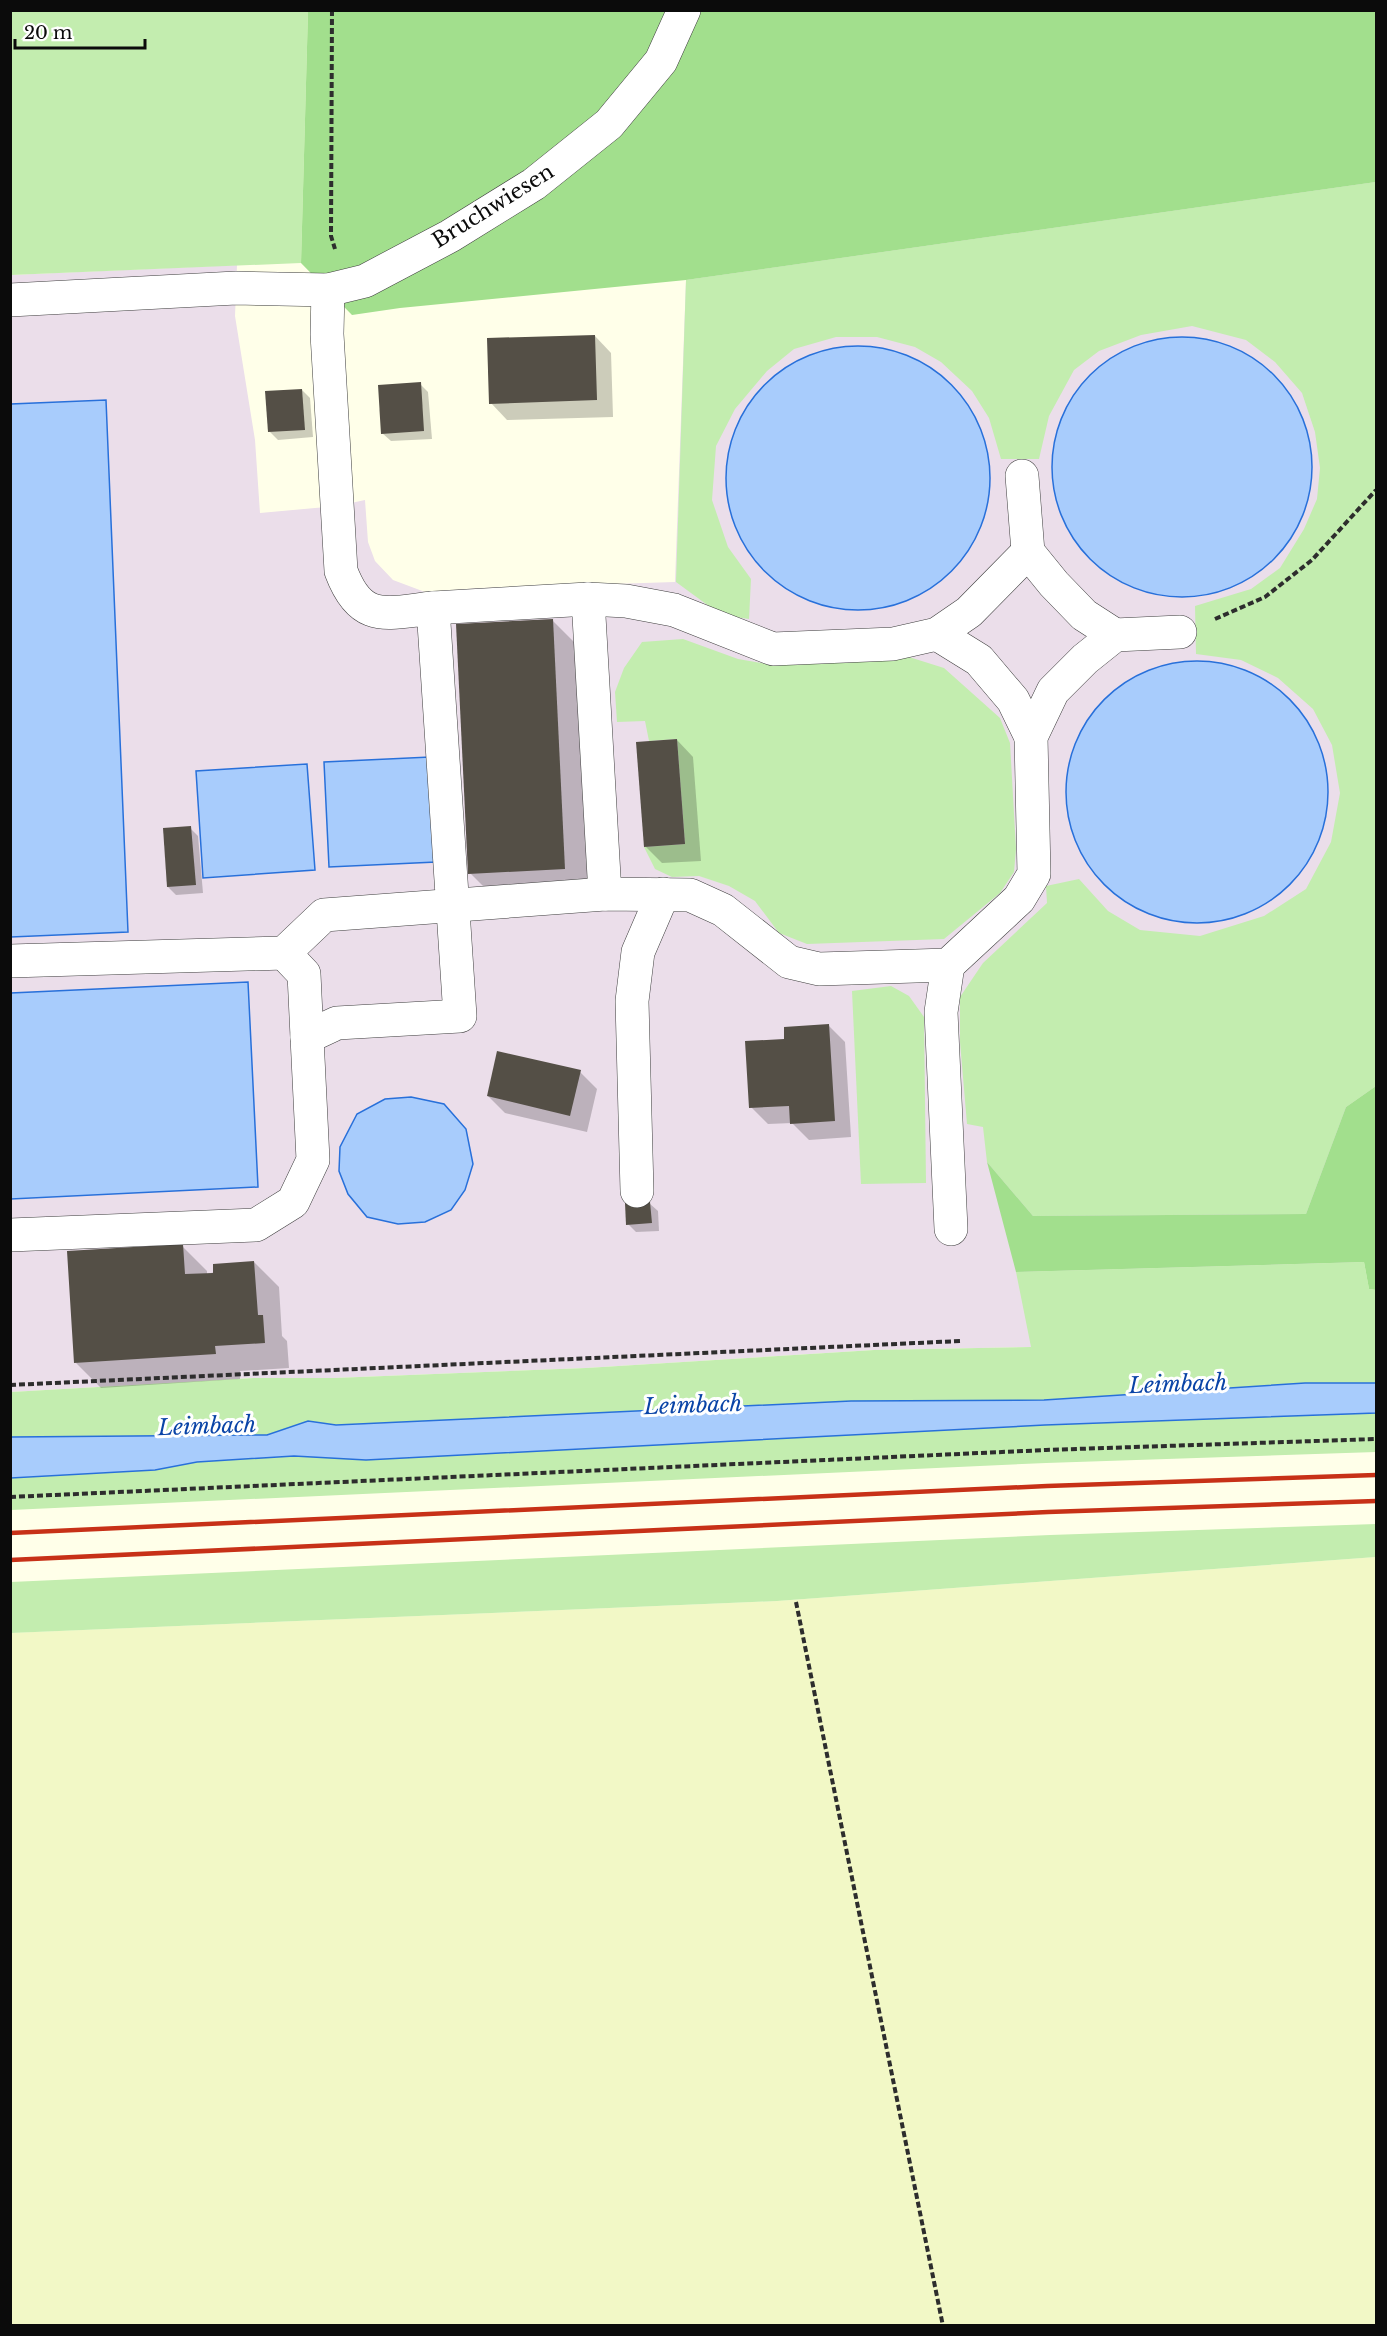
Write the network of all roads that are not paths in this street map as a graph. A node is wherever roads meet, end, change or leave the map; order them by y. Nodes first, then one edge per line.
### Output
1 (684, 10) edge
2 (338, 288) junction
3 (10, 300) edge
4 (1022, 476) dead end
5 (1028, 552) junction
6 (588, 599) junction
7 (433, 608) junction
8 (1180, 632) road end
9 (937, 634) junction
10 (1115, 636) junction
11 (1031, 737) junction
12 (605, 894) junction
13 (663, 894) junction
14 (452, 905) junction
15 (284, 953) junction
16 (10, 961) edge
17 (948, 966) junction
18 (307, 1037) junction
19 (637, 1191) dead end
20 (951, 1228) dead end
21 (10, 1236) edge

1 - 2 street, Bruchwiesen
2 - 3 street, Bruchwiesen
2 - 7 street
4 - 5 street
5 - 9 street
5 - 10 street
6 - 7 street
6 - 9 street
6 - 12 street
7 - 14 street
8 - 10 street
9 - 11 street
10 - 11 street
11 - 17 street
12 - 13 street
12 - 14 street
13 - 17 street
13 - 19 street
14 - 15 street
14 - 18 street
15 - 16 street
15 - 18 street
17 - 20 street
18 - 21 street

